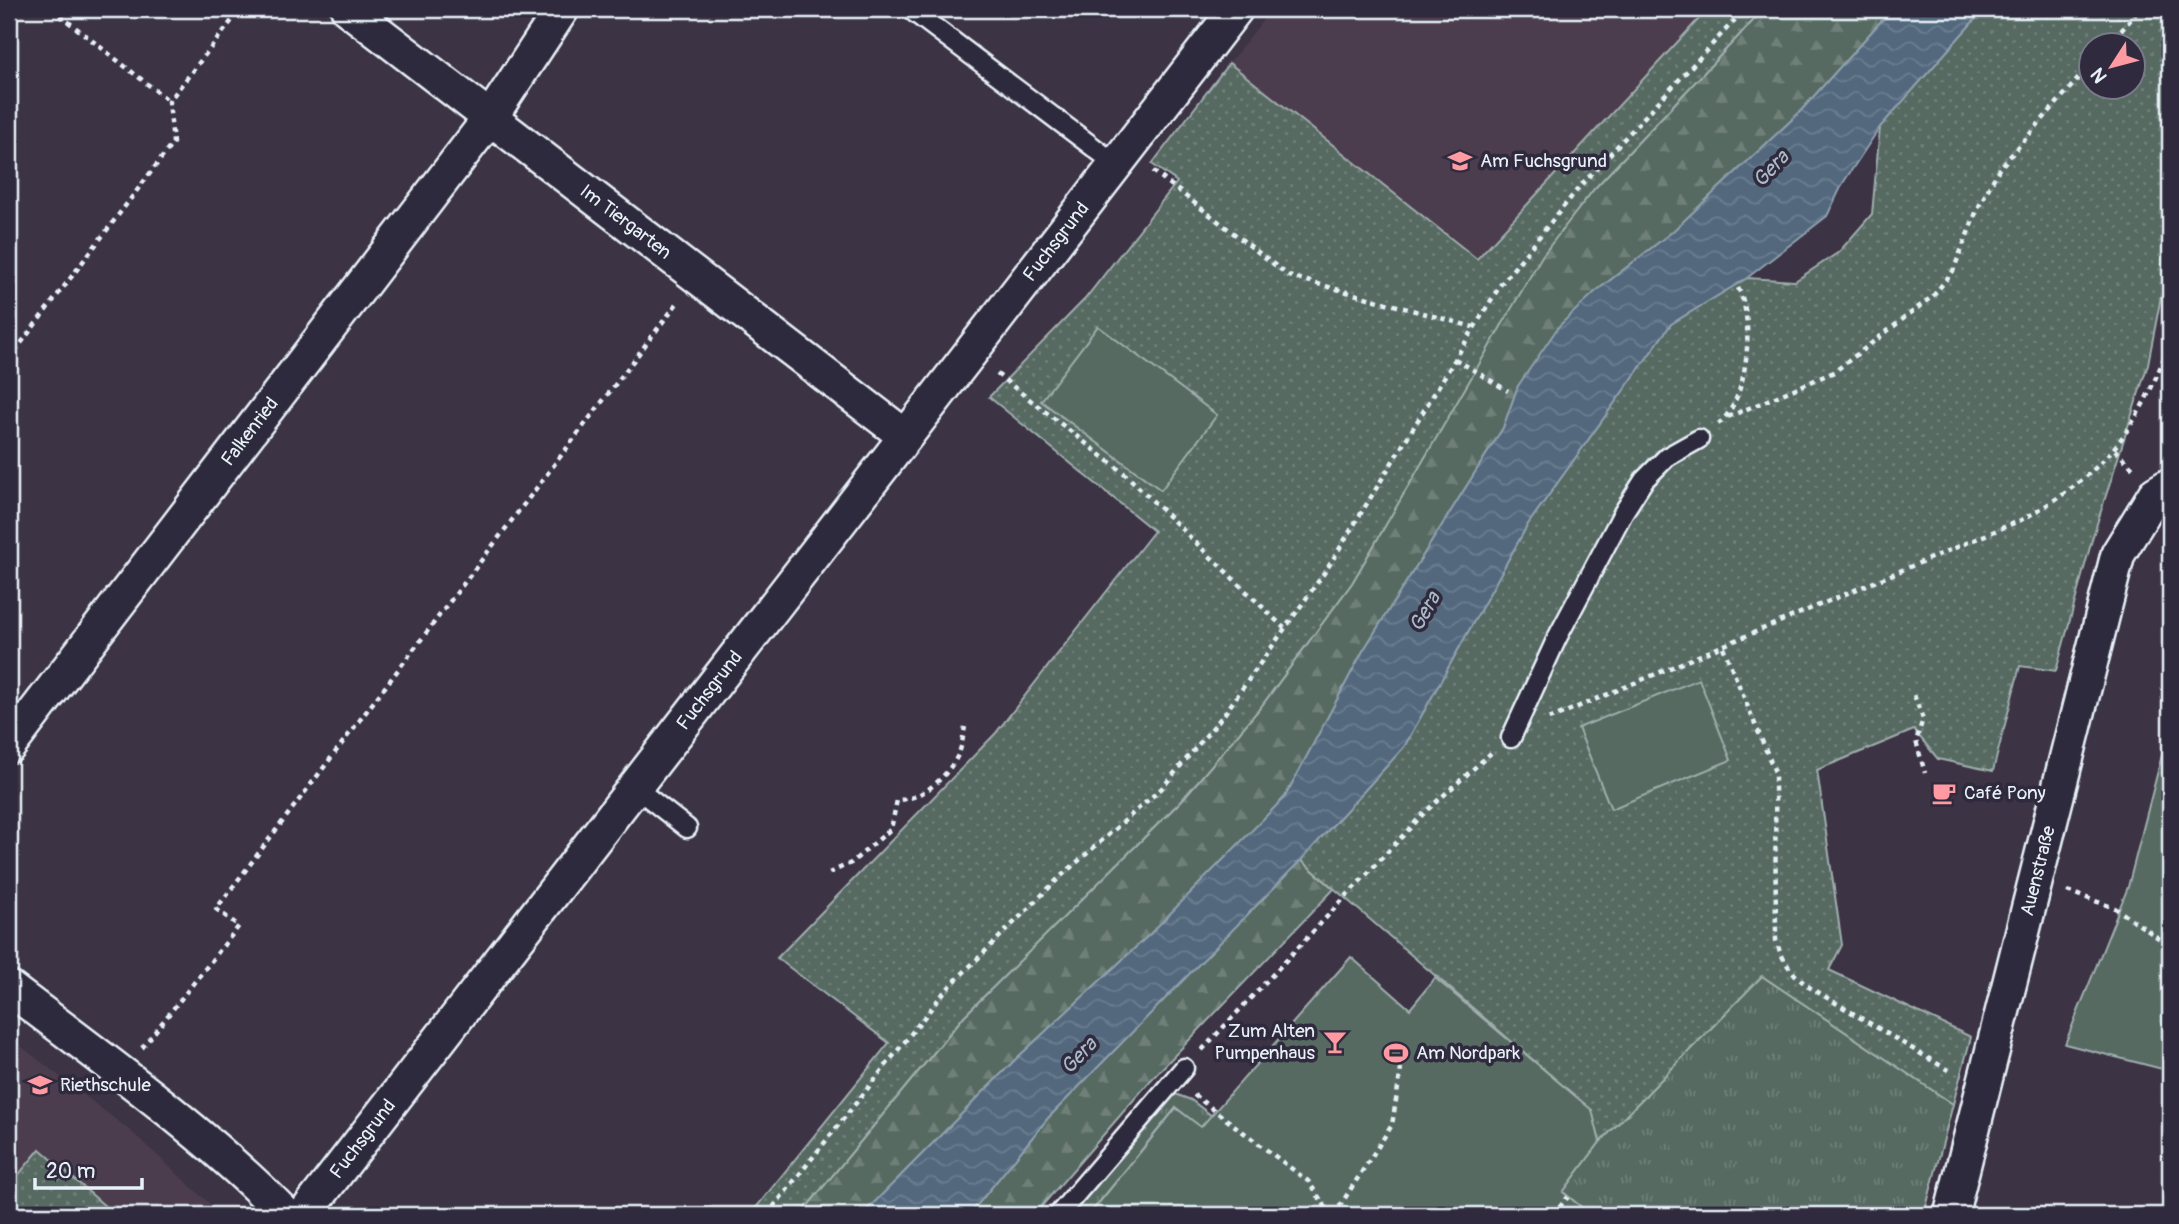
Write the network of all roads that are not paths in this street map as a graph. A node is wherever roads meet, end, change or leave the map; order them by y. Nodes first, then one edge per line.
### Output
1 (348, 9) edge
2 (562, 9) edge
3 (911, 9) edge
4 (1236, 9) edge
5 (490, 118) junction
6 (1122, 158) junction
7 (905, 436) junction
8 (1699, 439) road end
9 (2163, 490) edge
10 (1511, 738) road end
11 (9, 746) edge
12 (636, 788) junction
13 (687, 828) dead end
14 (9, 988) edge
15 (1179, 1074) road end
16 (286, 1215) edge
17 (304, 1215) edge
18 (1058, 1215) edge
19 (1951, 1215) edge

1 - 5 street, Im Tiergarten
2 - 5 street, Falkenried
3 - 6 lane
4 - 6 street, Fuchsgrund
5 - 7 street, Im Tiergarten
5 - 11 street, Falkenried
6 - 7 street, Fuchsgrund
7 - 12 street, Fuchsgrund
8 - 10 lane
9 - 19 street, Auenstraße
12 - 13 lane
12 - 17 street, Fuchsgrund
14 - 16 street
15 - 18 lane

